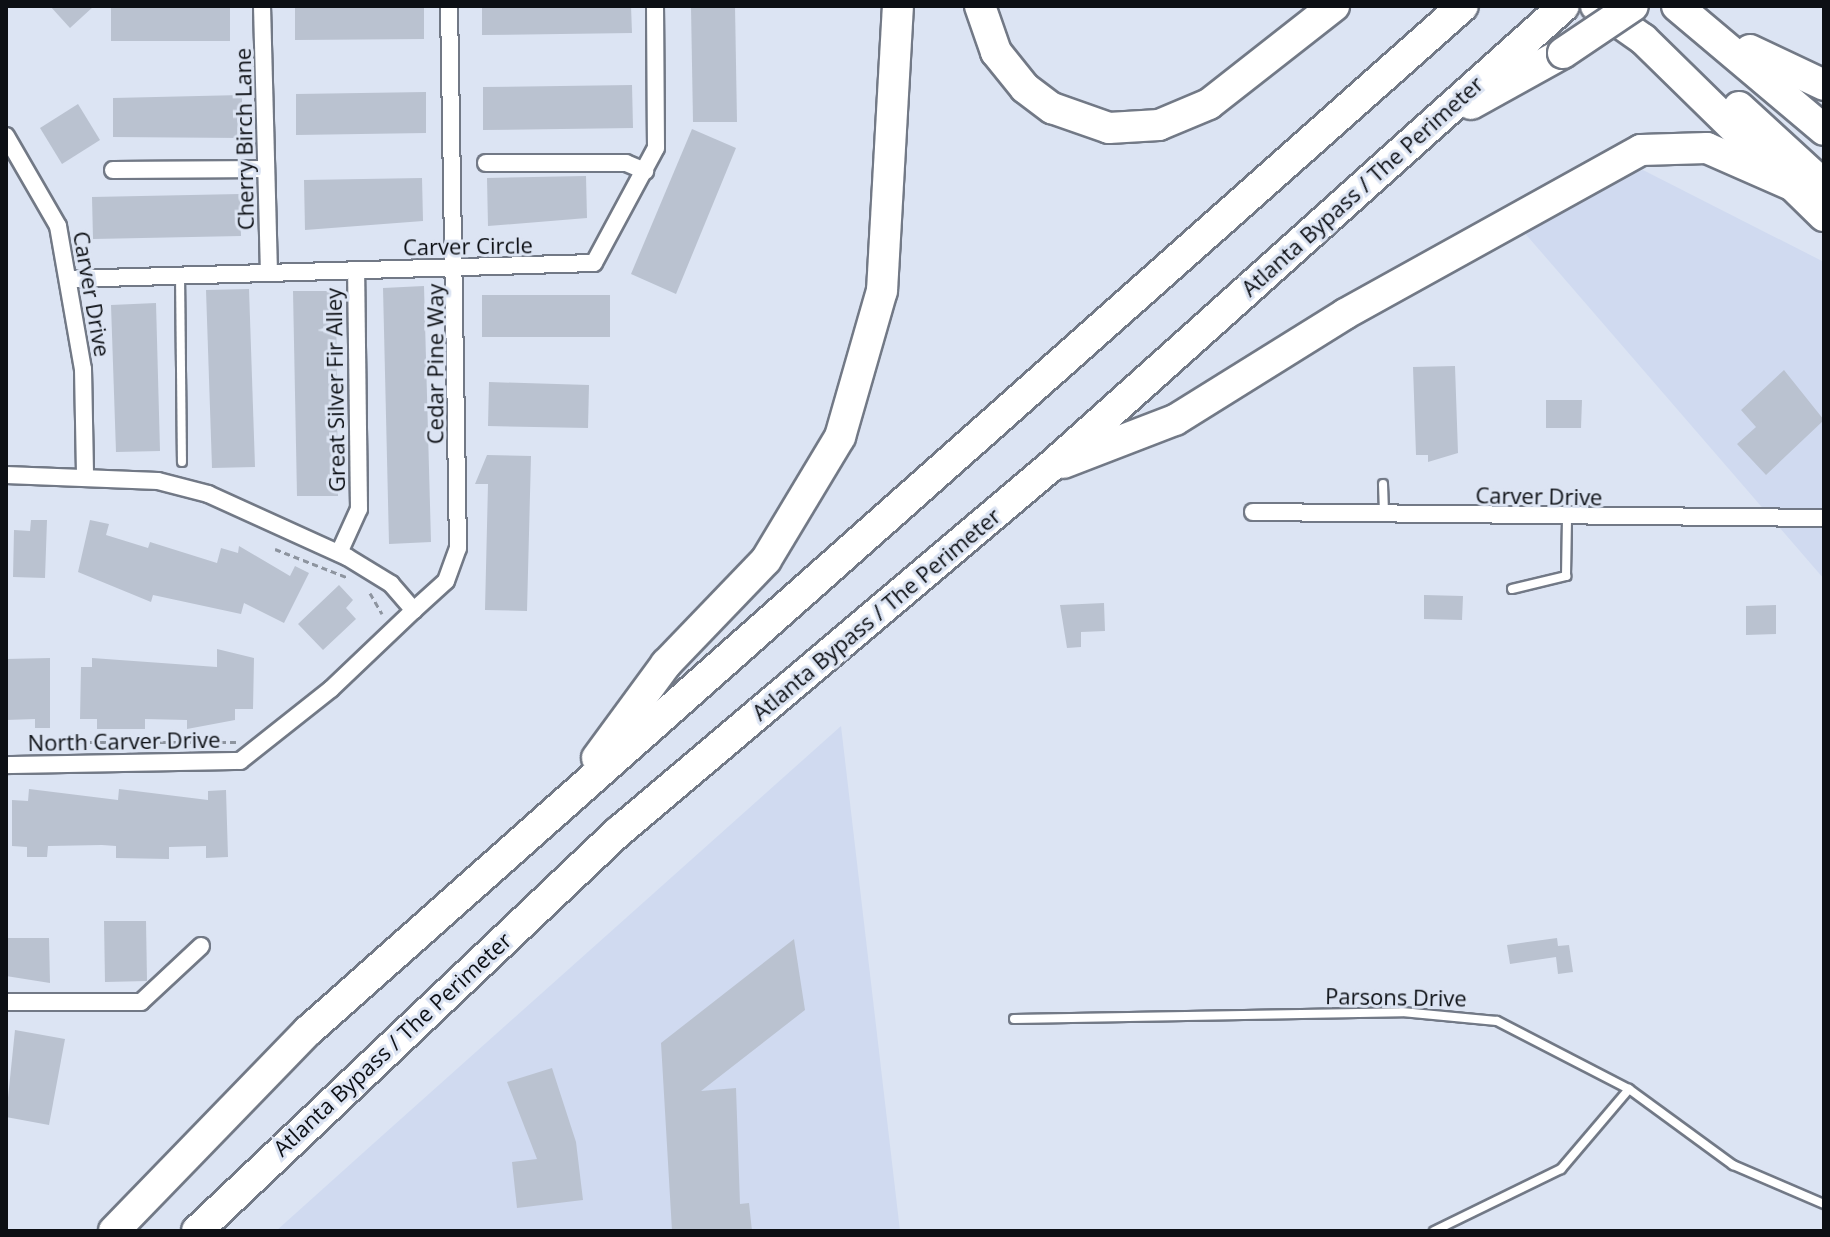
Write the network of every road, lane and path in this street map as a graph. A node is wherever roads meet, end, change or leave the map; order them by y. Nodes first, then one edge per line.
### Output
1 (262, 6) edge
2 (449, 6) edge
3 (655, 6) edge
4 (898, 6) edge
5 (980, 6) edge
6 (1334, 6) edge
7 (1463, 6) edge
8 (1564, 6) edge
9 (1596, 6) edge
10 (1633, 6) edge
11 (1677, 6) edge
12 (1707, 28) junction
13 (1824, 85) edge
14 (1824, 130) edge
15 (1424, 131) junction
16 (6, 136) edge
17 (486, 163) dead end
18 (266, 169) junction
19 (113, 170) dead end
20 (645, 171) junction
21 (1810, 186) edge
22 (1824, 216) edge
23 (456, 269) junction
24 (356, 270) junction
25 (269, 271) junction
26 (180, 274) junction
27 (70, 279) junction
28 (182, 462) dead end
29 (1050, 467) junction
30 (6, 475) edge
31 (85, 475) junction
32 (1383, 484) dead end
33 (1253, 512) dead end
34 (1384, 515) junction
35 (1824, 518) edge
36 (1567, 519) junction
37 (275, 549) dead end
38 (339, 553) junction
39 (359, 581) dead end
40 (366, 589) dead end
41 (1512, 589) dead end
42 (414, 610) junction
43 (383, 622) dead end
44 (232, 741) dead end
45 (80, 742) dead end
46 (6, 765) edge
47 (573, 793) junction
48 (201, 946) dead end
49 (6, 1002) edge
50 (1014, 1019) dead end
51 (1629, 1089) junction
52 (1824, 1204) edge
53 (114, 1231) edge
54 (197, 1231) edge
55 (1434, 1231) edge

1 - 18 street, Cherry Birch Lane
2 - 23 street, Cedar Pine Way
3 - 20 street, Carver Circle
4 - 47 highway
5 - 6 highway
7 - 47 highway
8 - 15 highway, Atlanta Bypass / The Perimeter
9 - 21 highway
10 - 15 highway, bridge
11 - 12 highway
12 - 13 highway
12 - 14 highway
15 - 29 highway, Atlanta Bypass / The Perimeter
16 - 27 street, Carver Drive
17 - 20 street
18 - 19 street
18 - 25 street, Cherry Birch Lane
20 - 23 street, Carver Circle
21 - 22 highway
21 - 29 highway
23 - 24 street, Carver Circle
23 - 42 street, Cedar Pine Way
24 - 25 street, Carver Circle
24 - 38 street, Great Silver Fir Alley
25 - 26 street, Carver Circle
26 - 27 street, Carver Circle
26 - 28 lane
27 - 31 street, Carver Drive
29 - 54 highway, Atlanta Bypass / The Perimeter
30 - 31 street
31 - 38 street
32 - 34 lane
33 - 34 street, Carver Drive
34 - 36 street, Carver Drive
35 - 36 street, Carver Drive
36 - 41 lane
37 - 39 path
38 - 42 street
40 - 43 path
42 - 46 street, North Carver Drive
44 - 45 path
47 - 53 highway
48 - 49 street
50 - 51 lane, Parsons Drive
51 - 52 lane, Parsons Drive
51 - 55 lane

